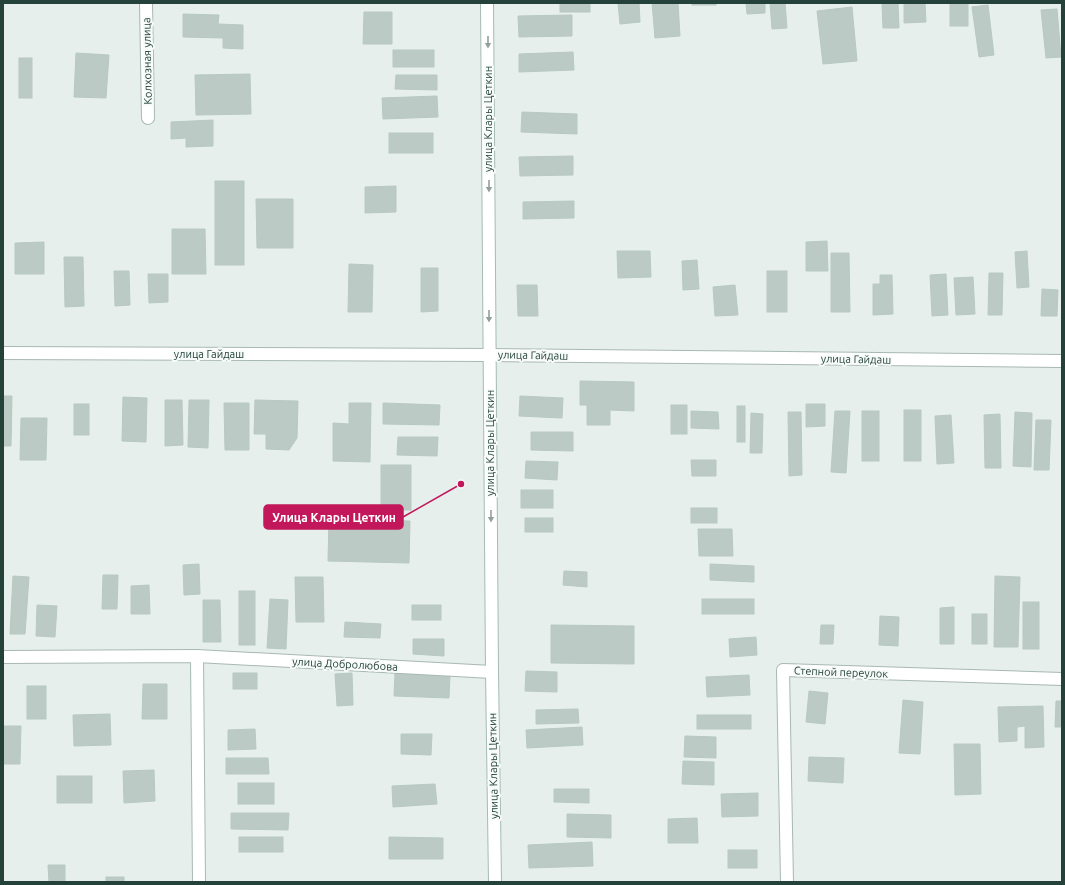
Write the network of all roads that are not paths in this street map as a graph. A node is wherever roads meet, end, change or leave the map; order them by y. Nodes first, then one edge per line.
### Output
1 (146, 3) edge
2 (487, 3) edge
3 (148, 118) dead end
4 (3, 353) edge
5 (490, 355) junction
6 (1062, 361) edge
7 (198, 656) junction
8 (3, 657) edge
9 (492, 672) junction
10 (1062, 679) edge
11 (199, 882) edge
12 (495, 882) edge
13 (787, 882) edge

1 - 3 street, Колхозная улица
2 -> 5 street, улица Клары Цеткин
4 - 5 street, улица Гайдаш
5 - 6 street, улица Гайдаш
5 -> 9 street, улица Клары Цеткин
7 - 8 street, улица Добролюбова
7 - 9 street, улица Добролюбова
7 - 11 street
9 - 12 street, улица Клары Цеткин
10 - 13 street, Степной переулок

